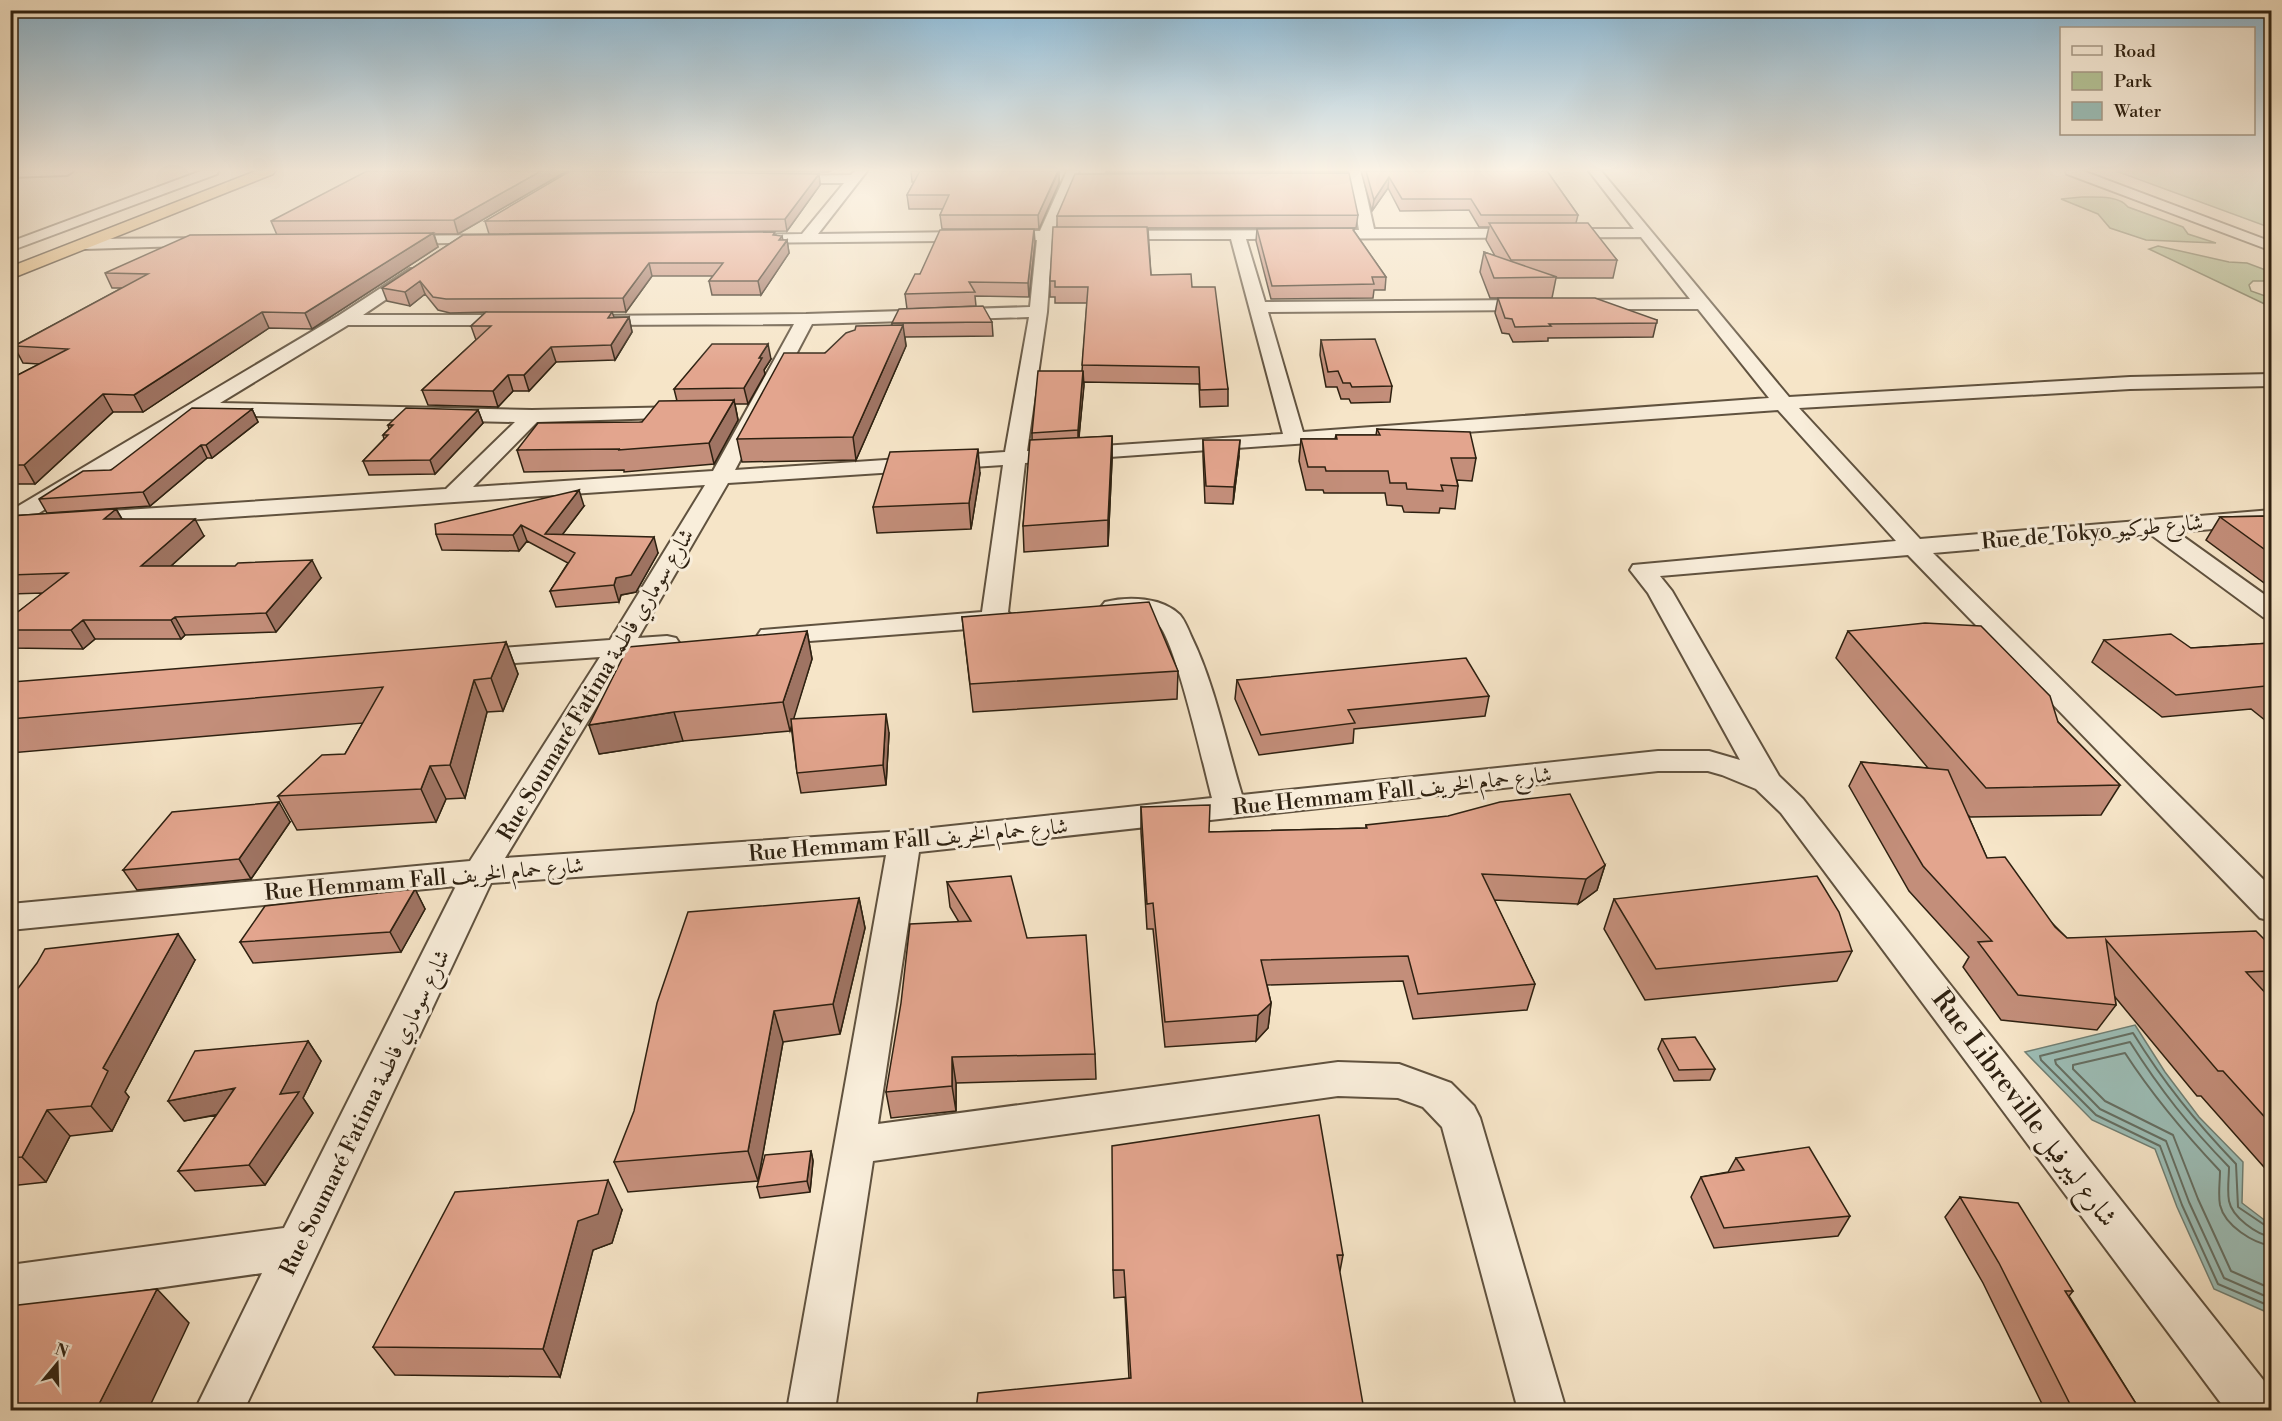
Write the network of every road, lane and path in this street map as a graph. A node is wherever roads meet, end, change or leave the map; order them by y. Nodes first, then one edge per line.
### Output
1 (38, 237) edge
2 (101, 237) edge
3 (468, 237) edge
4 (906, 237) edge
5 (1044, 237) edge
6 (1238, 237) edge
7 (1648, 237) edge
8 (2248, 237) edge
9 (465, 239) junction
10 (511, 239) edge
11 (722, 239) edge
12 (806, 239) joint
13 (382, 240) edge
14 (227, 242) edge
15 (84, 244) junction
16 (2271, 246) edge
17 (10, 248) edge
18 (52, 257) junction
19 (10, 259) edge
20 (10, 274) edge
21 (1702, 304) junction
22 (1258, 307) junction
23 (1038, 312) junction
24 (806, 319) junction
25 (344, 320) junction
26 (533, 320) edge
27 (568, 320) edge
28 (2271, 380) edge
29 (1784, 404) junction
30 (199, 408) junction
31 (710, 413) edge
32 (532, 416) junction
33 (1295, 439) junction
34 (1015, 457) junction
35 (720, 478) junction
36 (452, 496) junction
37 (2271, 517) edge
38 (10, 523) edge
39 (2154, 525) junction
40 (1913, 546) junction
41 (1093, 609) edge
42 (2271, 612) edge
43 (1026, 615) edge
44 (993, 619) junction
45 (748, 638) edge
46 (689, 643) edge
47 (619, 648) junction
48 (452, 659) edge
49 (1779, 794) junction
50 (1230, 808) junction
51 (904, 842) junction
52 (480, 872) junction
53 (2271, 909) edge
54 (10, 917) edge
55 (855, 1145) junction
56 (300, 1247) junction
57 (10, 1287) edge
58 (219, 1410) edge
59 (811, 1410) edge
60 (1542, 1410) edge
61 (2256, 1410) edge

1 - 17 street
2 - 15 highway
3 - 9 street
4 - 12 street
5 - 23 street
6 - 22 street
7 - 21 street
8 - 16 street
9 - 10 street
9 - 13 street
9 - 25 street
11 - 12 street
14 - 15 street
15 - 18 highway
18 - 19 street
18 - 20 highway
21 - 22 street
21 - 29 street
22 - 33 street
23 - 24 street
23 - 34 street
24 - 27 street
24 - 35 street, Rue Soumaré Fatima شارع سوماري فاطمة
25 - 26 street
25 - 30 street
28 - 29 street
29 - 33 street
29 - 40 street
30 - 32 street
30 - 38 street
31 - 32 street
32 - 36 street
33 - 34 street
34 - 35 street
34 - 44 street
35 - 36 street
35 - 47 street, Rue Soumaré Fatima شارع سوماري فاطمة
36 - 38 street
37 - 39 street, Rue de Tokyo شارع طوكيو
39 - 40 street, Rue de Tokyo شارع طوكيو
39 - 42 street
40 - 49 street, Rue de Tokyo شارع طوكيو
40 - 53 street
41 - 50 street
43 - 44 street
44 - 45 street
46 - 47 street
47 - 48 street
47 - 52 street, Rue Soumaré Fatima شارع سوماري فاطمة
49 - 50 street, Rue Hemmam Fall شارع حمام الخريف
49 - 61 street, Rue Libreville شارع ليبرفيل
50 - 51 street, Rue Hemmam Fall شارع حمام الخريف
51 - 52 street, Rue Hemmam Fall شارع حمام الخريف
51 - 55 street
52 - 54 street, Rue Hemmam Fall شارع حمام الخريف
52 - 56 street, Rue Soumaré Fatima شارع سوماري فاطمة
55 - 59 street
55 - 60 street
56 - 57 street
56 - 58 street, Rue Soumaré Fatima شارع سوماري فاطمة

